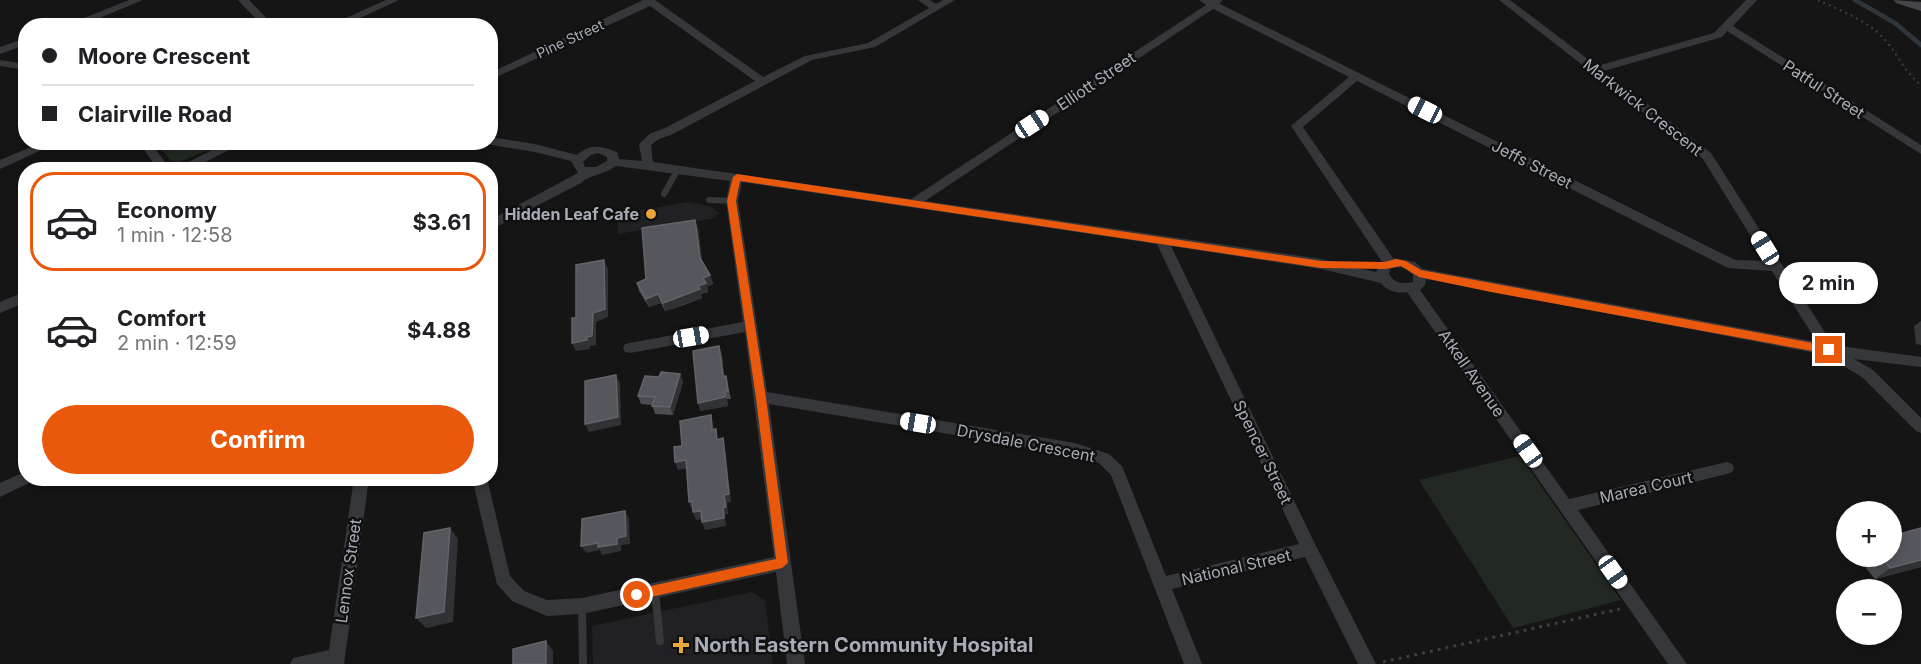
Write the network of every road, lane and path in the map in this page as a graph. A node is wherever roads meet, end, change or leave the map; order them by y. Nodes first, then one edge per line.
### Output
1 (138, 0) edge
2 (243, 0) edge
3 (394, 0) edge
4 (923, 0) edge
5 (950, 0) edge
6 (1504, 0) edge
7 (1752, 0) edge
8 (1818, 0) edge
9 (1901, 0) edge
10 (649, 1) edge
11 (1211, 1) edge
12 (1921, 7) edge
13 (936, 8) junction
14 (90, 18) edge
15 (261, 18) edge
16 (352, 18) edge
17 (1728, 27) junction
18 (18, 44) edge
19 (0, 51) edge
20 (0, 63) edge
21 (18, 66) edge
22 (0, 70) edge
23 (1596, 70) junction
24 (18, 72) edge
25 (498, 73) edge
26 (1358, 76) junction
27 (762, 81) junction
28 (1921, 85) edge
29 (498, 143) edge
30 (35, 150) edge
31 (222, 150) edge
32 (1921, 150) edge
33 (579, 159) junction
34 (196, 162) edge
35 (613, 162) junction
36 (0, 165) edge
37 (648, 166) junction
38 (678, 169) junction
39 (586, 172) junction
40 (737, 177) junction
41 (664, 194) dead end
42 (709, 200) dead end
43 (732, 201) junction
44 (915, 202) junction
45 (498, 222) edge
46 (1161, 239) junction
47 (1776, 266) junction
48 (1386, 269) junction
49 (1416, 283) junction
50 (18, 300) edge
51 (0, 308) edge
52 (1921, 326) edge
53 (751, 327) junction
54 (1921, 340) edge
55 (630, 348) dead end
56 (1829, 350) junction
57 (1921, 362) edge
58 (761, 398) junction
59 (1921, 427) edge
60 (1727, 468) dead end
61 (18, 481) edge
62 (361, 486) edge
63 (481, 486) edge
64 (0, 490) edge
65 (1566, 506) junction
66 (1309, 549) junction
67 (782, 563) junction
68 (1163, 584) junction
69 (655, 591) junction
70 (582, 606) junction
71 (1636, 606) junction
72 (660, 641) dead end
73 (335, 660) edge
74 (299, 664) edge
75 (583, 664) edge
76 (796, 664) edge
77 (1193, 664) edge
78 (1367, 664) edge
79 (1373, 664) edge
80 (1678, 664) edge

1 - 14 street
2 - 15 street
3 - 16 street
4 - 13 street
5 - 13 street
6 - 23 street, Markwick Crescent
7 - 17 street
8 - 28 path
9 - 12 main road
10 - 25 street, Pine Street
10 - 27 street
11 - 26 street, Jeffs Street
11 - 44 street, Elliott Street
13 - 27 street
17 - 23 street
17 - 32 street, Patful Street
18 - 19 street
20 - 21 street
22 - 24 street
23 - 47 street, Markwick Crescent
26 - 47 street, Jeffs Street
26 - 48 street
27 - 37 street
29 - 33 street
30 - 36 street
31 - 34 street
33 - 35 street
33 - 39 street
35 - 37 street
35 - 39 street
37 - 38 street
38 - 40 street
38 - 41 lane
39 - 45 street
40 - 43 street
40 - 44 street
42 - 43 lane
43 - 53 street
44 - 46 street
46 - 48 street
46 - 66 street, Spencer Street
47 - 56 street
48 - 49 street
48 - 49 street
49 - 56 street
49 - 65 street, Atkell Avenue
50 - 51 street
52 - 54 street
53 - 55 street
53 - 58 street
56 - 57 street
56 - 59 street
58 - 67 street
58 - 68 street, Drysdale Crescent
60 - 65 street, Marea Court
61 - 64 street
62 - 73 street, Lennox Street
63 - 70 street
65 - 71 street, Atkell Avenue
66 - 68 street, National Street
66 - 78 street, Spencer Street
67 - 69 street
67 - 76 street
68 - 77 street, Drysdale Crescent
69 - 70 street
69 - 72 lane
70 - 75 lane
71 - 79 path
71 - 80 street, Atkell Avenue
73 - 74 street

